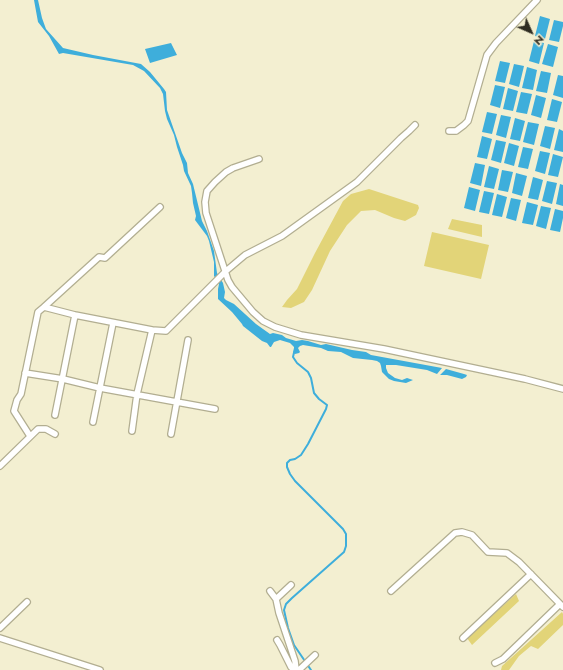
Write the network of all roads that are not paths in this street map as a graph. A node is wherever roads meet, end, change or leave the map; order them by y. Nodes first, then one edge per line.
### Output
1 (537, 0) edge
2 (415, 125) dead end
3 (450, 131) dead end
4 (259, 159) dead end
5 (160, 207) dead end
6 (226, 272) junction
7 (44, 307) junction
8 (75, 315) junction
9 (113, 323) junction
10 (152, 330) junction
11 (188, 340) dead end
12 (25, 373) junction
13 (63, 379) junction
14 (100, 388) junction
15 (563, 389) edge
16 (138, 394) junction
17 (176, 401) junction
18 (215, 409) dead end
19 (55, 415) dead end
20 (93, 422) dead end
21 (132, 432) dead end
22 (54, 434) dead end
23 (171, 434) dead end
24 (30, 436) junction
25 (0, 466) edge
26 (531, 574) junction
27 (291, 585) dead end
28 (270, 591) dead end
29 (391, 591) dead end
30 (276, 599) junction
31 (27, 602) dead end
32 (561, 605) edge
33 (0, 628) edge
34 (0, 638) edge
35 (464, 638) dead end
36 (277, 640) dead end
37 (315, 655) dead end
38 (495, 663) dead end
39 (100, 670) edge
40 (297, 670) edge

1 - 3 street
2 - 6 street
4 - 6 street
5 - 7 street
6 - 10 street
6 - 15 street
7 - 8 street
7 - 12 street
8 - 9 street
8 - 13 street
9 - 10 street
9 - 14 street
10 - 16 street
11 - 17 street
12 - 13 street
12 - 24 street
13 - 14 street
13 - 19 street
14 - 16 street
14 - 20 street
16 - 17 street
16 - 21 street
17 - 18 street
17 - 23 street
22 - 24 street
24 - 25 street
26 - 29 street
26 - 32 street
26 - 35 street
27 - 30 street
28 - 30 street
30 - 40 street
31 - 33 street
32 - 38 street
34 - 39 street
36 - 40 street
37 - 40 street

